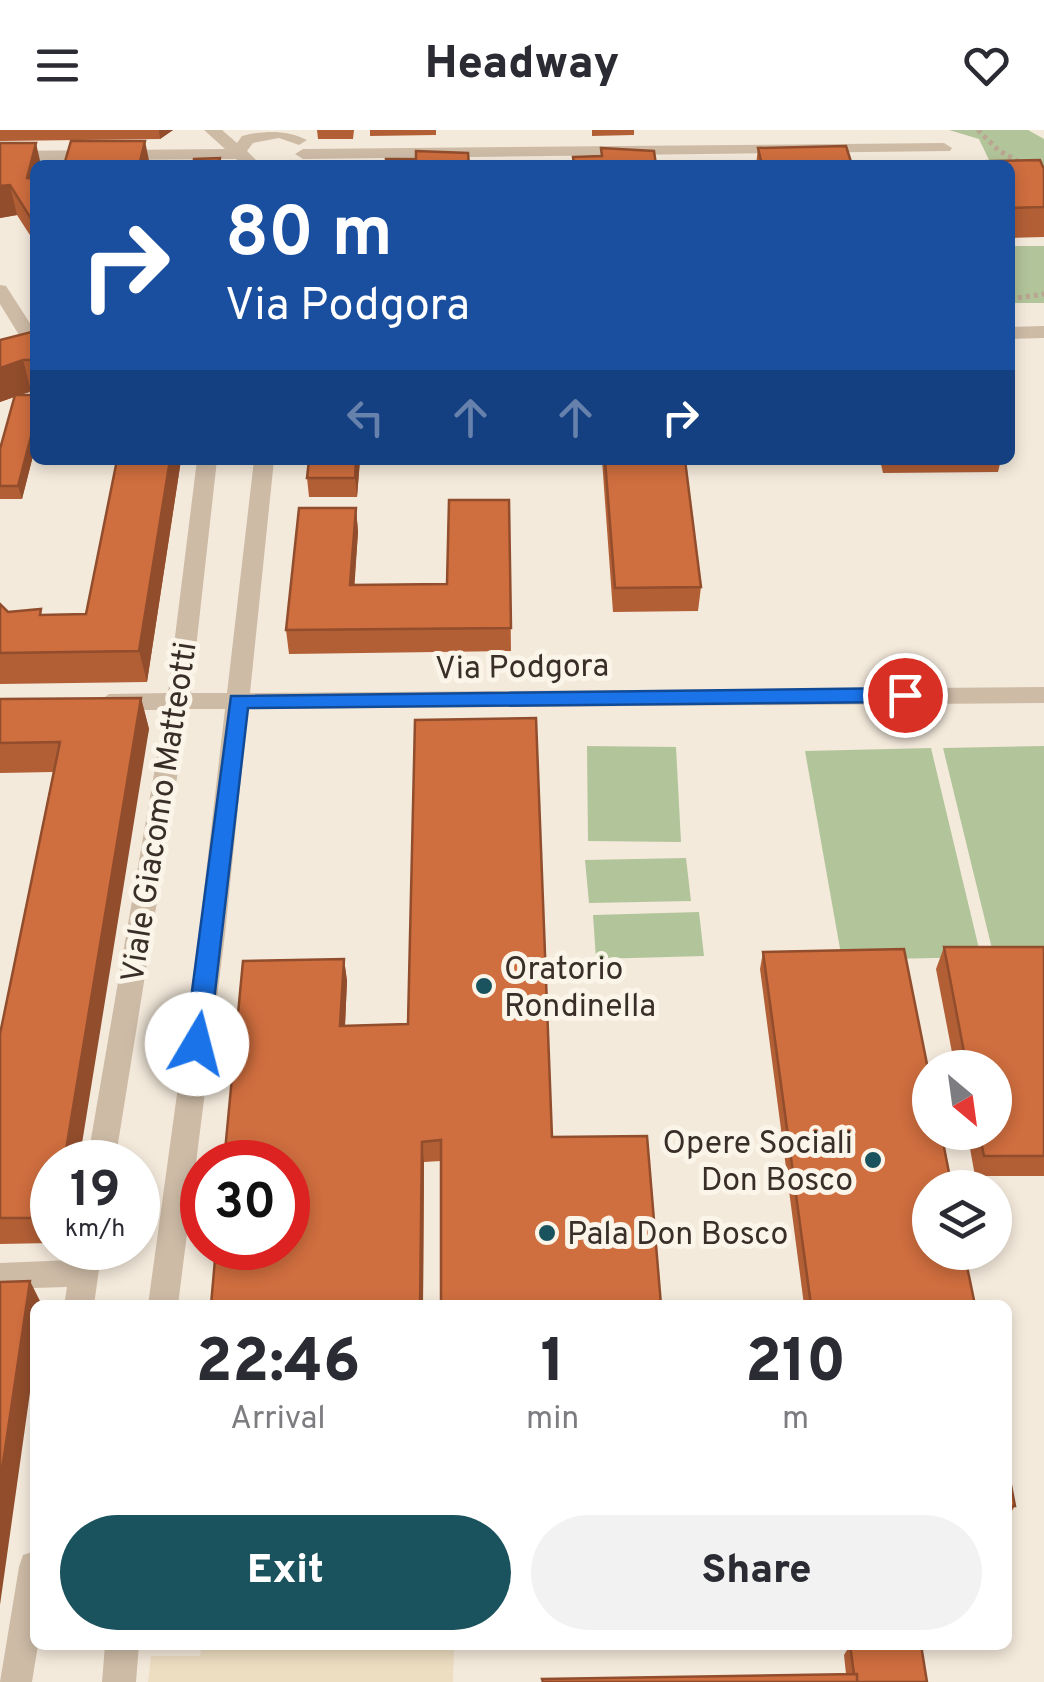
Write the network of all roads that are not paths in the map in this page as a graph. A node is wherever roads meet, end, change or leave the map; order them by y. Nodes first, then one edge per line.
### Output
1 (212, 130) edge
2 (944, 148) dead end
3 (296, 152) edge
4 (245, 153) edge
5 (0, 156) edge
6 (0, 290) edge
7 (1044, 332) edge
8 (1015, 333) edge
9 (29, 346) edge
10 (206, 465) edge
11 (263, 465) edge
12 (1044, 694) edge
13 (238, 701) junction
14 (94, 702) edge
15 (178, 702) junction
16 (105, 1140) edge
17 (32, 1270) edge
18 (85, 1270) edge
19 (0, 1276) edge
20 (81, 1300) edge
21 (164, 1300) edge
22 (30, 1628) edge
23 (122, 1650) edge
24 (15, 1682) edge
25 (119, 1682) edge

1 - 4 street
2 - 3 street
3 - 4 street
4 - 5 street
6 - 9 street
7 - 8 street
10 - 15 street, Viale Giacomo Matteotti
11 - 13 street, Viale Giacomo Matteotti
12 - 13 street, Via Podgora
13 - 15 street, Via Podgora
13 - 21 street, Viale Giacomo Matteotti
14 - 15 street, Via Podgora
15 - 16 street, Viale Giacomo Matteotti
17 - 19 street
18 - 20 street
22 - 24 street
23 - 25 street

